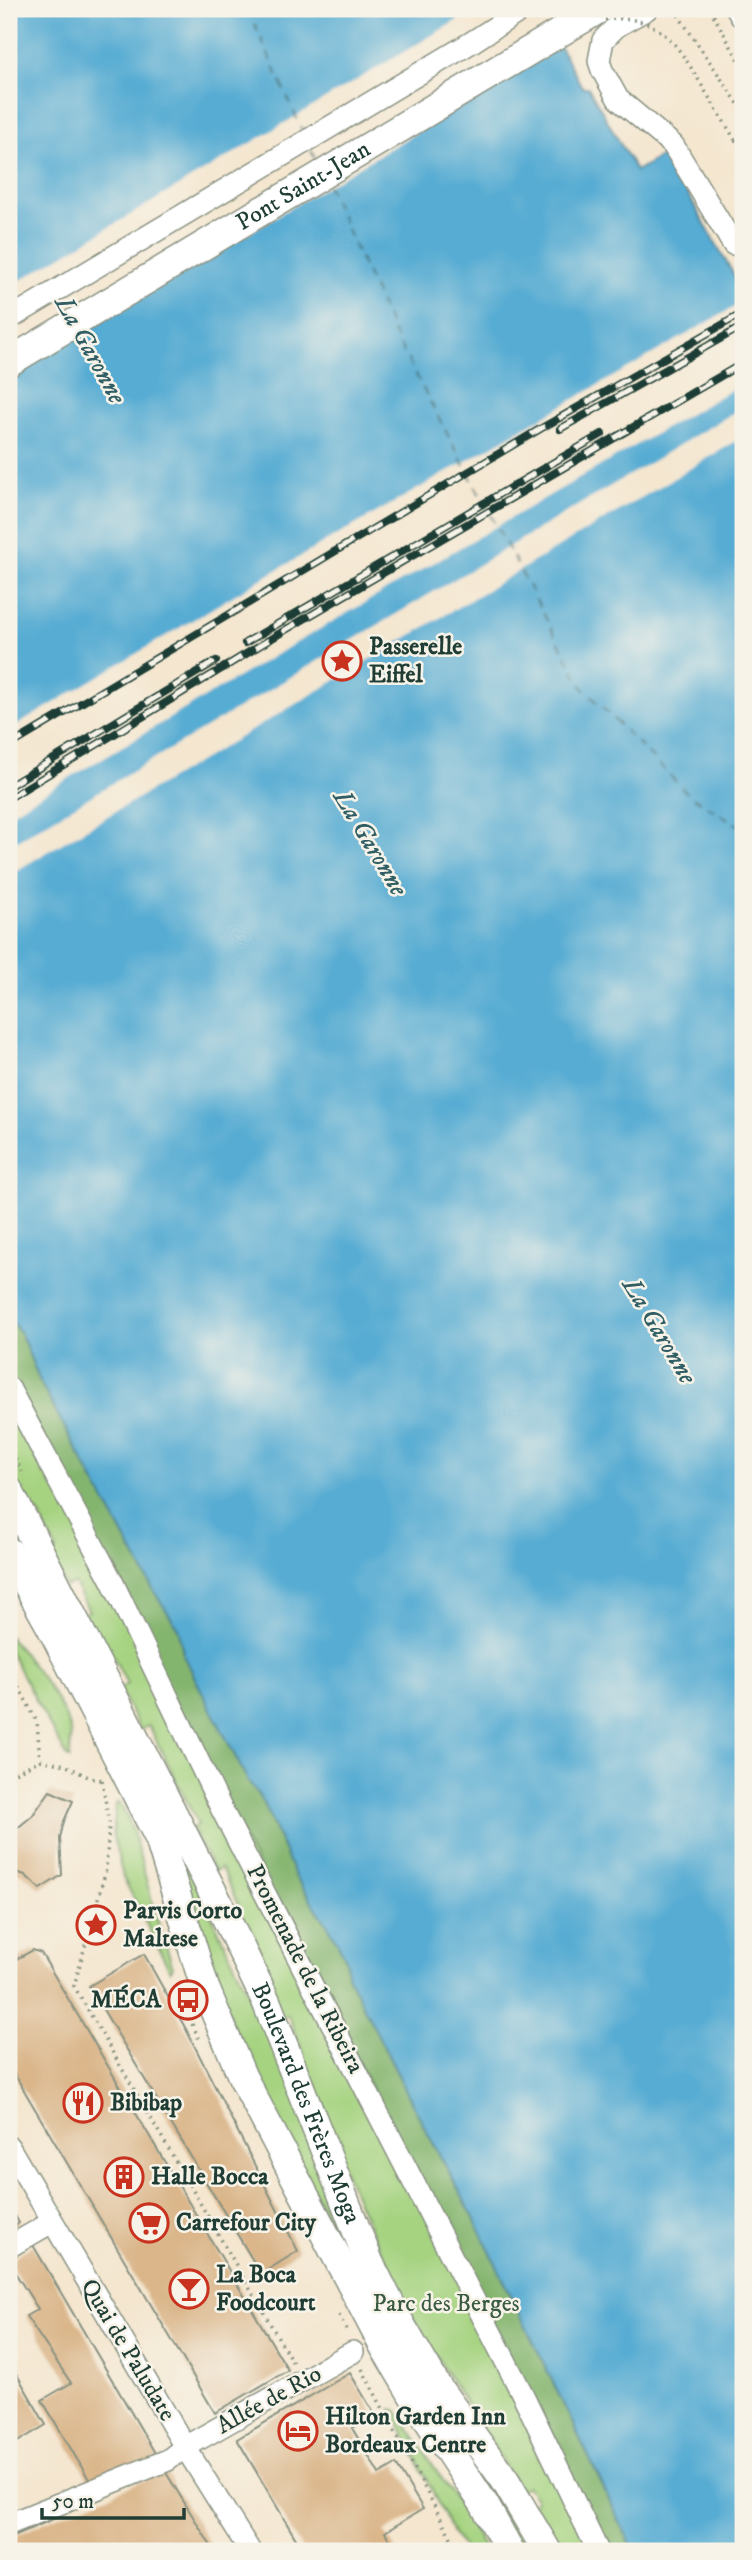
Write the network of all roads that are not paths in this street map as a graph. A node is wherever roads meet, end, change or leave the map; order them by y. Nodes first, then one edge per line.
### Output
1 (523, 9) edge
2 (566, 9) edge
3 (647, 9) edge
4 (602, 14) edge
5 (733, 244) dead end
6 (9, 319) edge
7 (9, 342) edge
8 (9, 362) edge
9 (9, 1388) edge
10 (9, 1491) edge
11 (9, 1552) edge
12 (9, 2147) edge
13 (52, 2222) junction
14 (9, 2247) edge
15 (354, 2352) road end
16 (185, 2447) junction
17 (9, 2525) edge
18 (250, 2551) edge
19 (510, 2551) edge
20 (547, 2551) edge
21 (598, 2551) edge

1 - 6 street
2 - 7 main road, Pont Saint-Jean
3 - 5 street
4 - 8 main road, Pont Saint-Jean
9 - 21 street, Promenade de la Ribeira
10 - 20 main road, Boulevard des Frères Moga
11 - 19 main road, Boulevard des Frères Moga
12 - 13 street, Quai de Paludate
13 - 14 street
13 - 16 street, Quai de Paludate
15 - 16 street, Allée de Rio
16 - 17 street, Allée de Rio
16 - 18 street, Quai de Paludate

